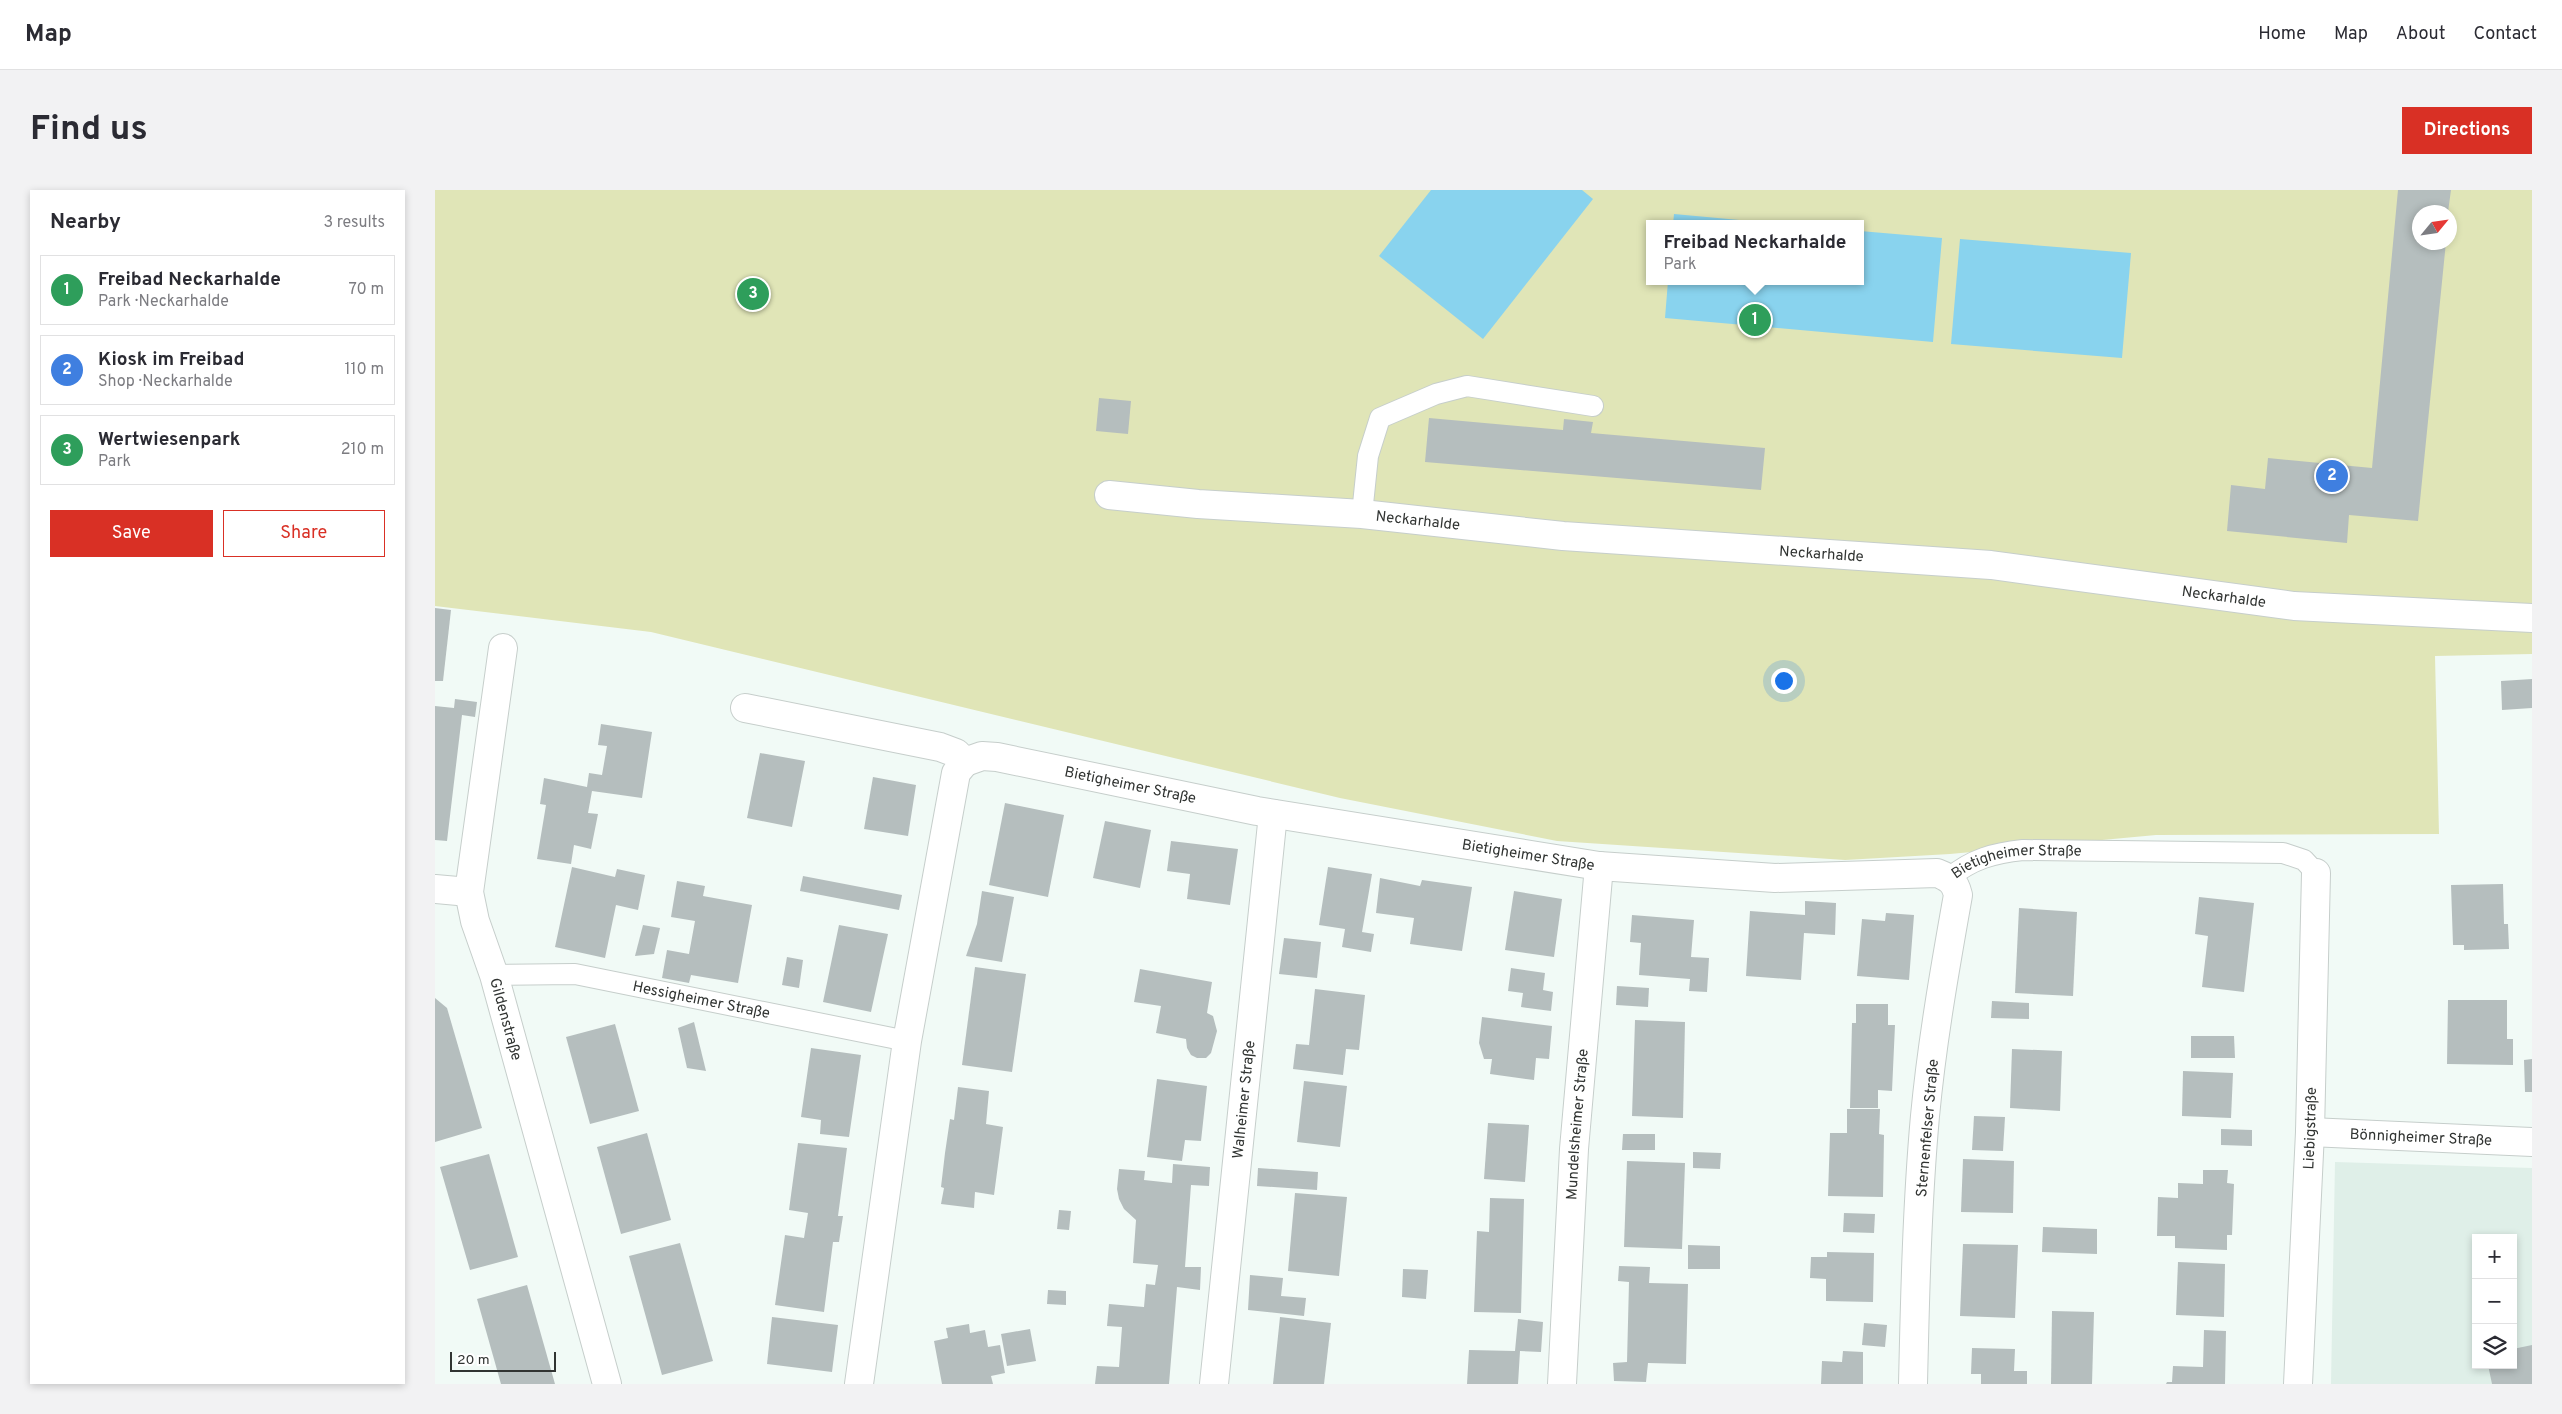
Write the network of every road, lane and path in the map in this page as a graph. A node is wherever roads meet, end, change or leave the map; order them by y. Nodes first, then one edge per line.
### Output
1 (1593, 406) dead end
2 (1109, 495) dead end
3 (1362, 514) junction
4 (2532, 618) edge
5 (503, 648) dead end
6 (745, 708) dead end
7 (965, 762) junction
8 (1273, 814) junction
9 (1599, 866) junction
10 (2315, 873) joint
11 (1949, 878) junction
12 (435, 889) edge
13 (469, 892) junction
14 (494, 975) junction
15 (907, 1041) junction
16 (2310, 1132) junction
17 (2532, 1142) edge
18 (607, 1384) edge
19 (859, 1384) edge
20 (1214, 1384) edge
21 (1562, 1384) edge
22 (1913, 1384) edge
23 (2298, 1384) edge

1 - 3 lane
2 - 3 street, Neckarhalde
3 - 4 street, Neckarhalde
5 - 13 street, Gildenstraße
6 - 7 street
7 - 8 street, Bietigheimer Straße
7 - 15 street
8 - 9 street, Bietigheimer Straße
8 - 20 street, Walheimer Straße
9 - 11 street, Bietigheimer Straße
9 - 21 street, Mundelsheimer Straße
10 - 11 lane, Bietigheimer Straße
10 - 16 street, Liebigstraße
11 - 22 street, Sternenfelser Straße
12 - 13 street
13 - 14 street, Gildenstraße
14 - 15 lane, Hessigheimer Straße
14 - 18 street, Gildenstraße
15 - 19 street
16 - 17 street, Bönnigheimer Straße
16 - 23 street, Liebigstraße

